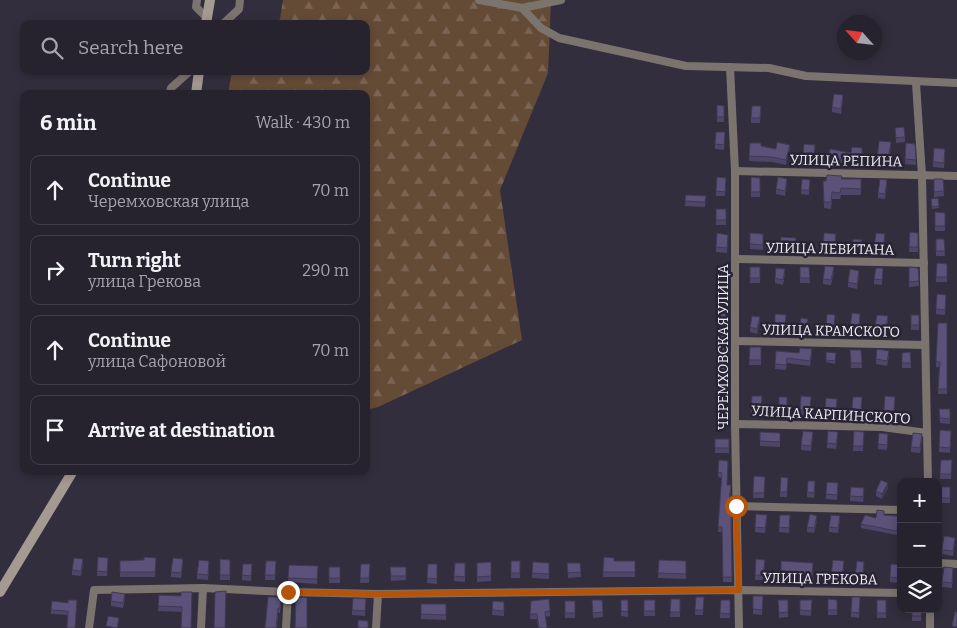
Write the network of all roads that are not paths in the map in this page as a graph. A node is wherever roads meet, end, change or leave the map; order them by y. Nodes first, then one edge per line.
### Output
1 (197, 0) edge
2 (210, 0) edge
3 (240, 0) edge
4 (479, 0) edge
5 (561, 0) edge
6 (522, 8) junction
7 (206, 20) edge
8 (207, 20) edge
9 (227, 20) edge
10 (730, 67) junction
11 (186, 75) edge
12 (198, 75) edge
13 (916, 83) junction
14 (957, 83) edge
15 (171, 90) edge
16 (197, 90) edge
17 (735, 171) junction
18 (922, 176) junction
19 (957, 176) edge
20 (736, 259) junction
21 (924, 264) junction
22 (736, 341) junction
23 (925, 345) junction
24 (735, 424) junction
25 (927, 433) junction
26 (71, 475) edge
27 (928, 478) edge
28 (736, 506) junction
29 (897, 510) edge
30 (942, 564) edge
31 (957, 564) edge
32 (203, 588) junction
33 (739, 590) junction
34 (0, 592) edge
35 (288, 592) junction
36 (897, 593) edge
37 (378, 594) junction
38 (930, 613) edge
39 (89, 628) edge
40 (201, 628) edge
41 (286, 628) edge
42 (376, 628) edge
43 (739, 628) edge
44 (930, 628) edge

1 - 7 street
2 - 8 main road
3 - 9 street
4 - 6 street
5 - 6 street
6 - 10 street
10 - 13 street
10 - 17 street, ЧЕРЕМХОВСКАЯ УЛИЦА
11 - 15 street
12 - 16 main road
13 - 14 street
13 - 18 street
17 - 18 street, УЛИЦА РЕПИНА
17 - 20 street, ЧЕРЕМХОВСКАЯ УЛИЦА
18 - 19 street, УЛИЦА РЕПИНА
18 - 21 street
20 - 21 street, УЛИЦА ЛЕВИТАНА
20 - 22 street, ЧЕРЕМХОВСКАЯ УЛИЦА
21 - 23 street
22 - 23 street, УЛИЦА КРАМСКОГО
22 - 24 street, ЧЕРЕМХОВСКАЯ УЛИЦА
23 - 25 street
24 - 25 street, УЛИЦА КАРПИНСКОГО
24 - 28 street, ЧЕРЕМХОВСКАЯ УЛИЦА
25 - 27 street
26 - 34 main road
28 - 29 street
28 - 33 street, ЧЕРЕМХОВСКАЯ УЛИЦА
30 - 31 street
32 - 35 street, УЛИЦА ГРЕКОВА
32 - 39 street, УЛИЦА ГРЕКОВА
32 - 40 street
33 - 36 street, УЛИЦА ГРЕКОВА
33 - 37 street, УЛИЦА ГРЕКОВА
33 - 43 street, ЧЕРЕМХОВСКАЯ УЛИЦА
35 - 37 street, УЛИЦА ГРЕКОВА
35 - 41 street
37 - 42 street
38 - 44 street

